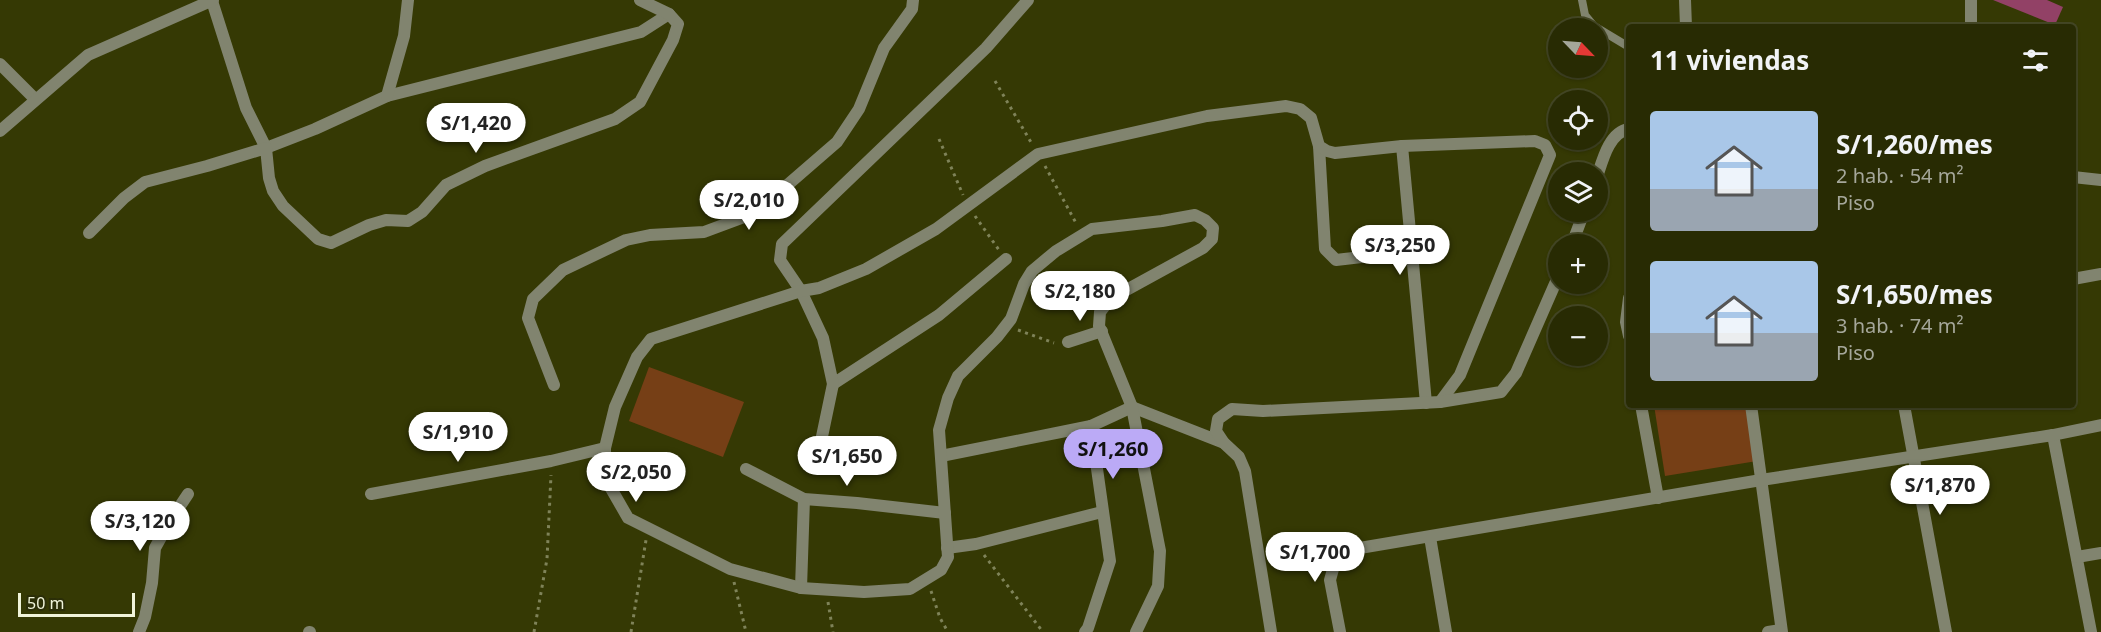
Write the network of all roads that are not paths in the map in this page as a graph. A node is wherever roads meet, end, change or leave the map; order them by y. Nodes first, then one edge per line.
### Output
1 (213, 0) edge
2 (408, 0) edge
3 (640, 0) edge
4 (913, 0) edge
5 (1028, 0) edge
6 (1582, 0) edge
7 (1685, 0) edge
8 (1971, 0) edge
9 (669, 14) junction
10 (1686, 24) edge
11 (1971, 24) edge
12 (1626, 45) edge
13 (0, 64) edge
14 (387, 96) junction
15 (35, 99) junction
16 (1626, 129) edge
17 (0, 130) edge
18 (1320, 146) junction
19 (1402, 146) junction
20 (266, 148) junction
21 (1603, 162) edge
22 (2076, 177) edge
23 (2101, 180) edge
24 (89, 232) dead end
25 (1413, 251) junction
26 (1006, 259) dead end
27 (2101, 274) edge
28 (2076, 278) edge
29 (801, 291) junction
30 (1550, 294) edge
31 (1102, 331) junction
32 (1068, 342) road end
33 (833, 384) junction
34 (554, 385) dead end
35 (1440, 402) junction
36 (1426, 403) junction
37 (1132, 407) junction
38 (1642, 408) edge
39 (1751, 408) edge
40 (1905, 408) edge
41 (2101, 425) edge
42 (1091, 426) junction
43 (2054, 435) junction
44 (1224, 443) junction
45 (820, 446) dead end
46 (605, 448) junction
47 (1914, 455) junction
48 (941, 456) junction
49 (747, 469) dead end
50 (1761, 480) junction
51 (189, 494) dead end
52 (371, 494) dead end
53 (1658, 498) junction
54 (804, 499) junction
55 (1102, 512) junction
56 (945, 513) junction
57 (1430, 537) junction
58 (947, 548) junction
59 (2101, 553) edge
60 (2077, 557) junction
61 (801, 588) junction
62 (1782, 631) edge
63 (139, 632) edge
64 (1085, 632) edge
65 (1136, 632) edge
66 (1271, 632) edge
67 (1340, 632) edge
68 (1446, 632) edge
69 (1768, 632) edge
70 (1946, 632) edge
71 (2091, 632) edge

1 - 15 street
1 - 20 street
2 - 14 street
3 - 9 street
4 - 34 street
5 - 29 street
6 - 12 lane
7 - 10 street
8 - 11 street
9 - 14 street
9 - 20 street
13 - 15 street
14 - 20 street
15 - 17 street
16 - 21 street
18 - 19 street
18 - 25 street
18 - 29 street
19 - 25 street
19 - 35 street
20 - 24 street
22 - 23 street
25 - 36 street
26 - 33 street
27 - 28 street
29 - 33 street
29 - 46 street
30 - 35 street
31 - 32 street
31 - 37 street
31 - 48 street
33 - 45 street
35 - 36 street
36 - 44 street
37 - 42 street
37 - 44 street
37 - 65 street
38 - 53 street
39 - 50 street
40 - 47 street
41 - 43 street
42 - 48 street
42 - 55 street
43 - 47 street
43 - 60 street
44 - 66 street
46 - 52 street
46 - 61 street
47 - 50 street
47 - 70 street
48 - 56 street
49 - 54 street
50 - 53 street
50 - 62 street
51 - 63 street
53 - 57 street
54 - 56 street
54 - 61 street
55 - 58 street
55 - 64 street
56 - 58 street
57 - 67 street
57 - 68 street
58 - 61 street
59 - 60 street
60 - 71 street
62 - 69 street

